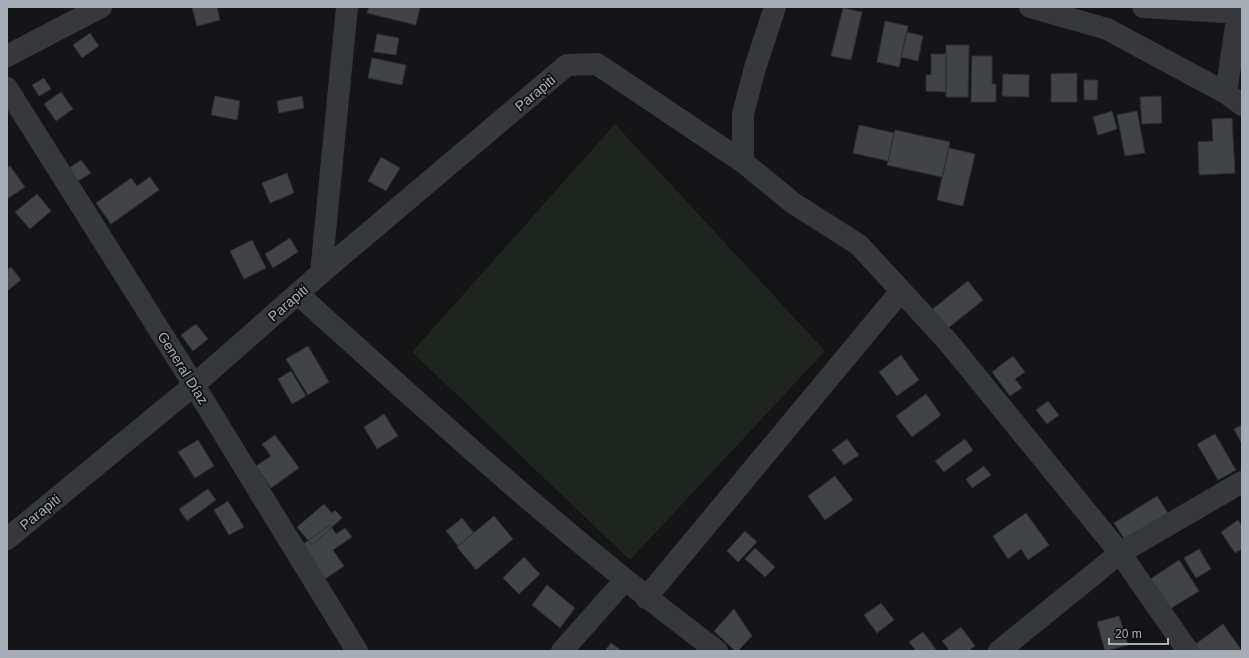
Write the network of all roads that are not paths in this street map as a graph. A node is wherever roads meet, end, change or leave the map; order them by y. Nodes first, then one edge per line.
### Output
1 (101, 7) edge
2 (347, 7) edge
3 (775, 7) edge
4 (1030, 7) edge
5 (1143, 7) edge
6 (1240, 13) edge
7 (7, 56) edge
8 (7, 88) edge
9 (1234, 99) edge
10 (743, 162) junction
11 (321, 273) junction
12 (901, 291) junction
13 (298, 294) junction
14 (194, 385) junction
15 (1242, 482) edge
16 (7, 539) edge
17 (1120, 553) junction
18 (625, 580) junction
19 (646, 598) junction
20 (357, 651) edge
21 (562, 651) edge
22 (717, 651) edge
23 (999, 651) edge
24 (1188, 651) edge

1 - 7 street
2 - 11 street
3 - 10 street
4 - 9 street
5 - 6 street
6 - 9 street
8 - 14 street, General Díaz
10 - 11 street, Parapiti
10 - 12 street
11 - 13 street, Parapiti
12 - 17 street
12 - 19 street
13 - 14 street, Parapiti
13 - 18 street
14 - 16 street, Parapiti
14 - 20 street, General Díaz
15 - 17 street
17 - 23 street
17 - 24 street
18 - 19 street
18 - 21 street
19 - 22 street

